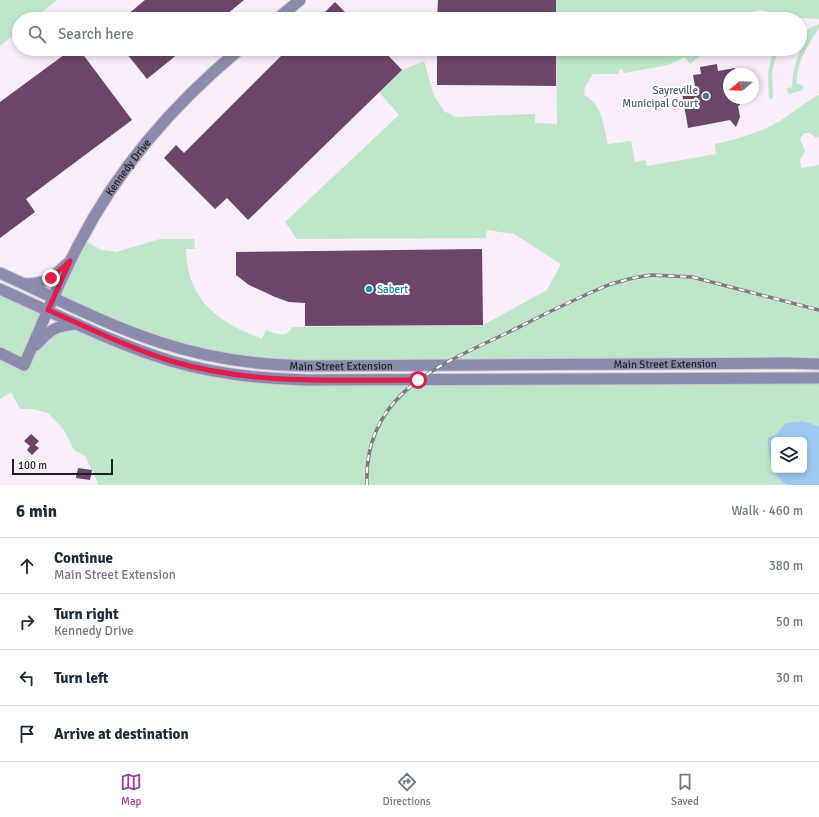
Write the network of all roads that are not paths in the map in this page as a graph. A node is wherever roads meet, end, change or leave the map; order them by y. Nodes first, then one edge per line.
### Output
1 (300, 0) edge
2 (285, 12) edge
3 (232, 56) edge
4 (70, 261) junction
5 (0, 273) edge
6 (24, 284) junction
7 (0, 289) edge
8 (54, 298) junction
9 (48, 310) junction
10 (78, 324) junction
11 (31, 349) junction
12 (0, 353) edge
13 (819, 364) edge
14 (819, 378) edge

1 - 2 main road
3 - 4 main road, Kennedy Drive
4 - 6 main road
4 - 8 main road, Kennedy Drive
5 - 6 main road, Main Street Extension
6 - 8 main road, Main Street Extension
7 - 9 main road, Main Street Extension
8 - 9 main road, Kennedy Drive
8 - 13 main road, Main Street Extension
9 - 10 main road, Main Street Extension
9 - 11 main road, Kennedy Drive
10 - 11 main road
10 - 14 main road, Main Street Extension
11 - 12 main road, Kennedy Drive

